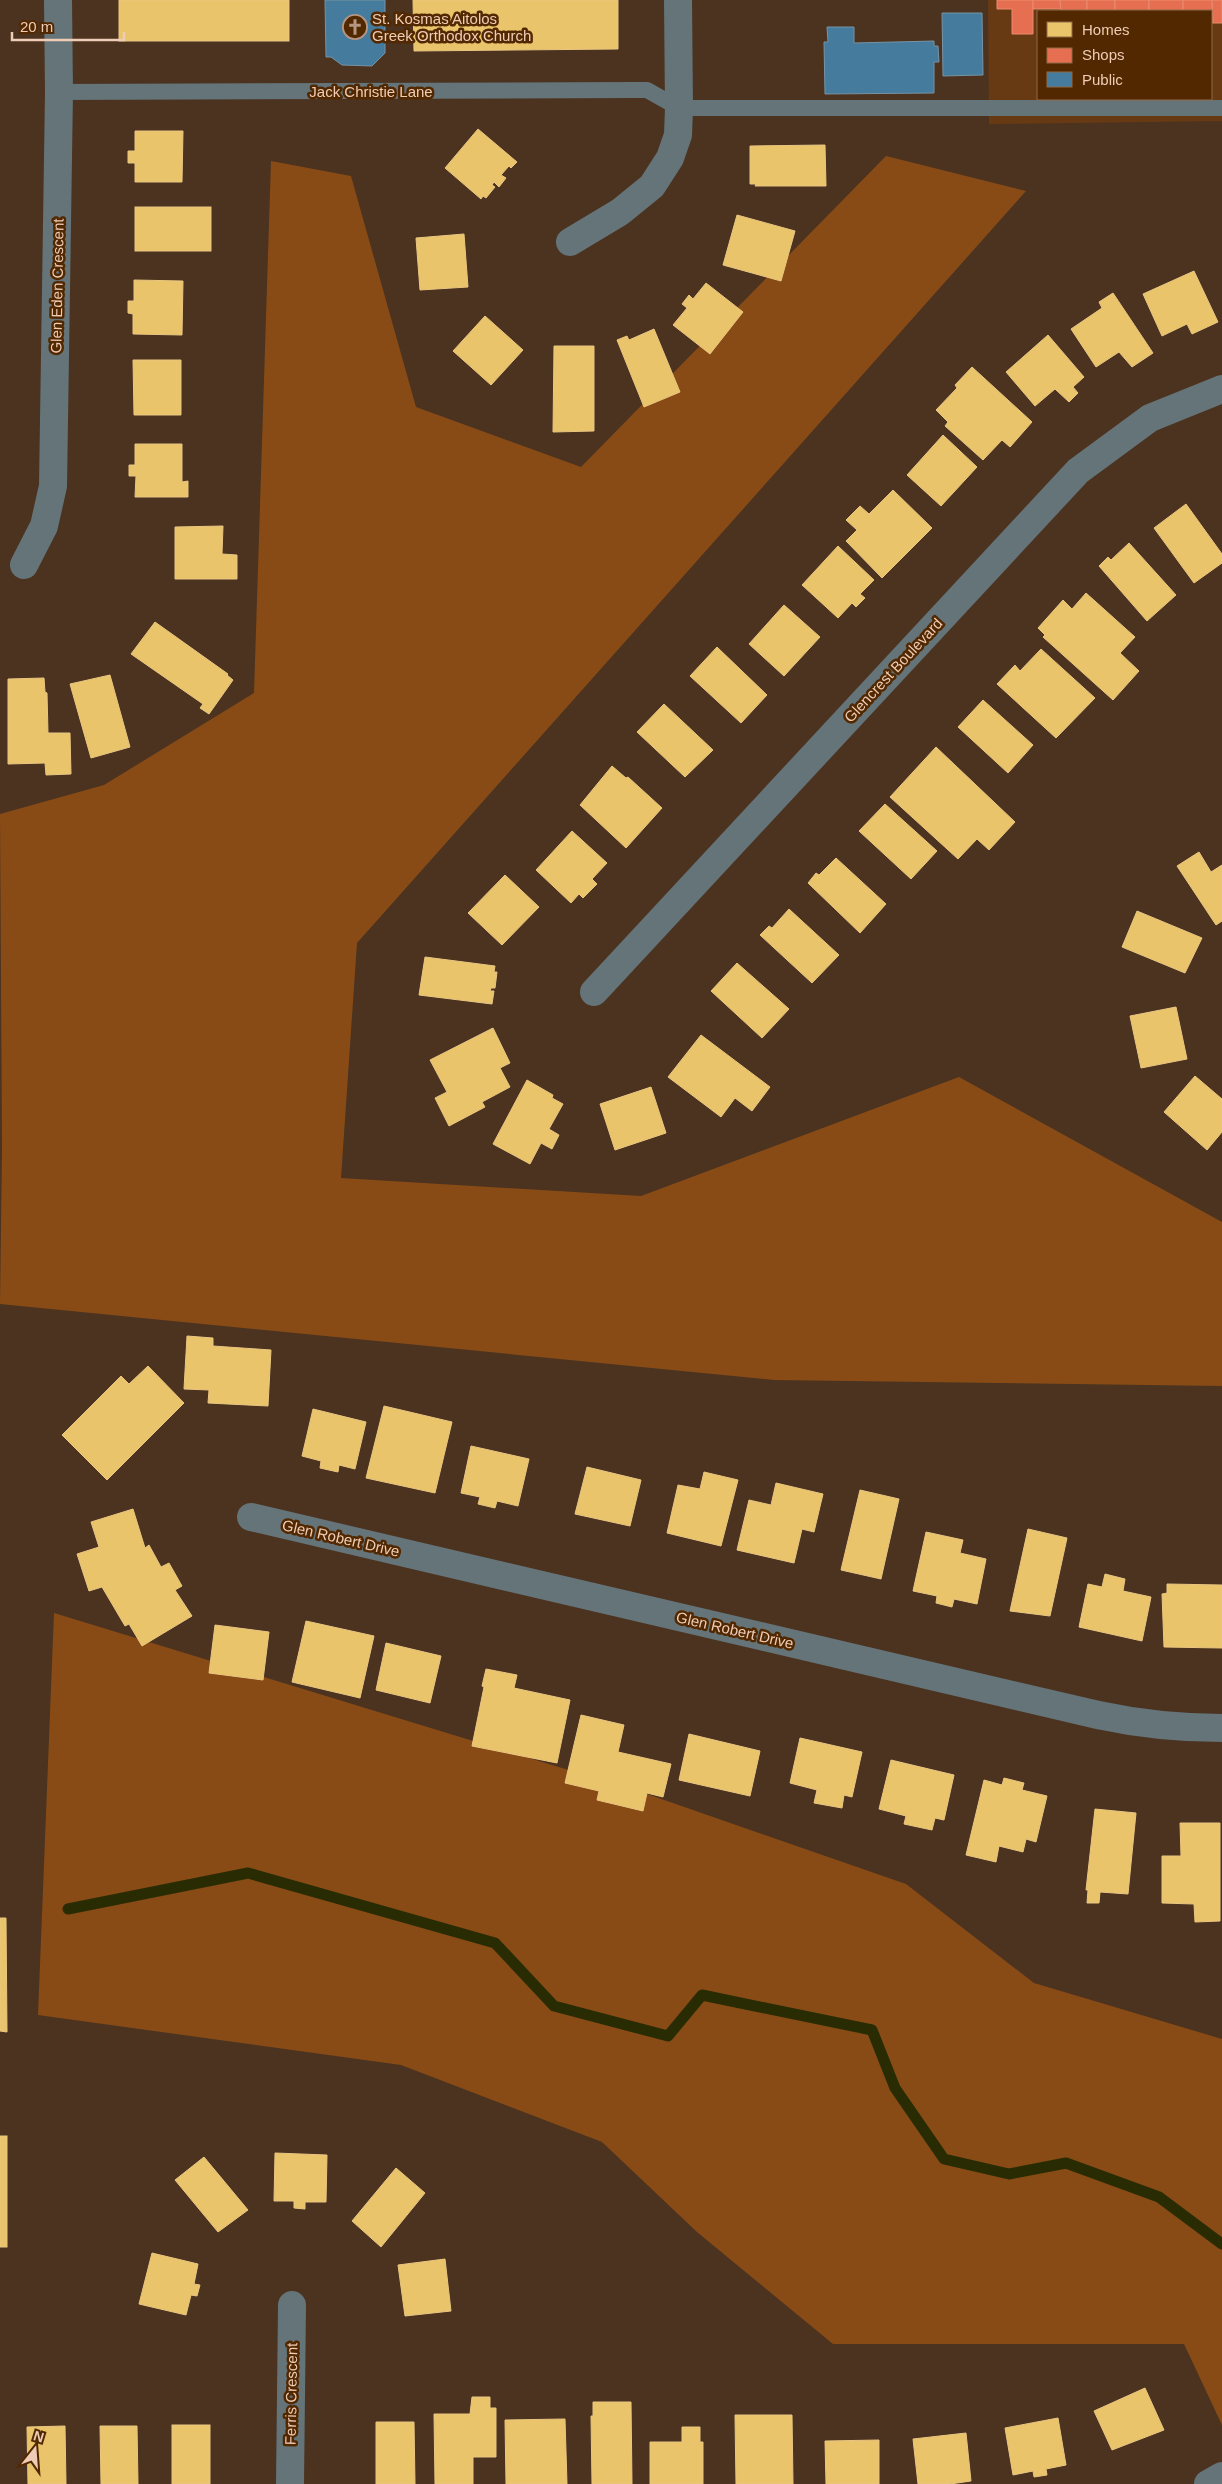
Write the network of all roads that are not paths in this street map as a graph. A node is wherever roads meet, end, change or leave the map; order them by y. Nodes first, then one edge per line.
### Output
1 (58, 0) edge
2 (678, 0) edge
3 (59, 92) junction
4 (679, 108) junction
5 (1222, 108) edge
6 (570, 242) dead end
7 (1222, 389) edge
8 (24, 565) dead end
9 (594, 992) dead end
10 (251, 1517) dead end
11 (1222, 1728) edge
12 (292, 2304) dead end
13 (1222, 2476) edge
14 (290, 2484) edge
15 (1208, 2484) edge

1 - 3 street, Glen Eden Crescent
2 - 4 street
3 - 4 lane, Jack Christie Lane
3 - 8 street, Glen Eden Crescent
4 - 5 lane
4 - 6 street
7 - 9 street, Glencrest Boulevard
10 - 11 street, Glen Robert Drive
12 - 14 street, Ferris Crescent
13 - 15 street

